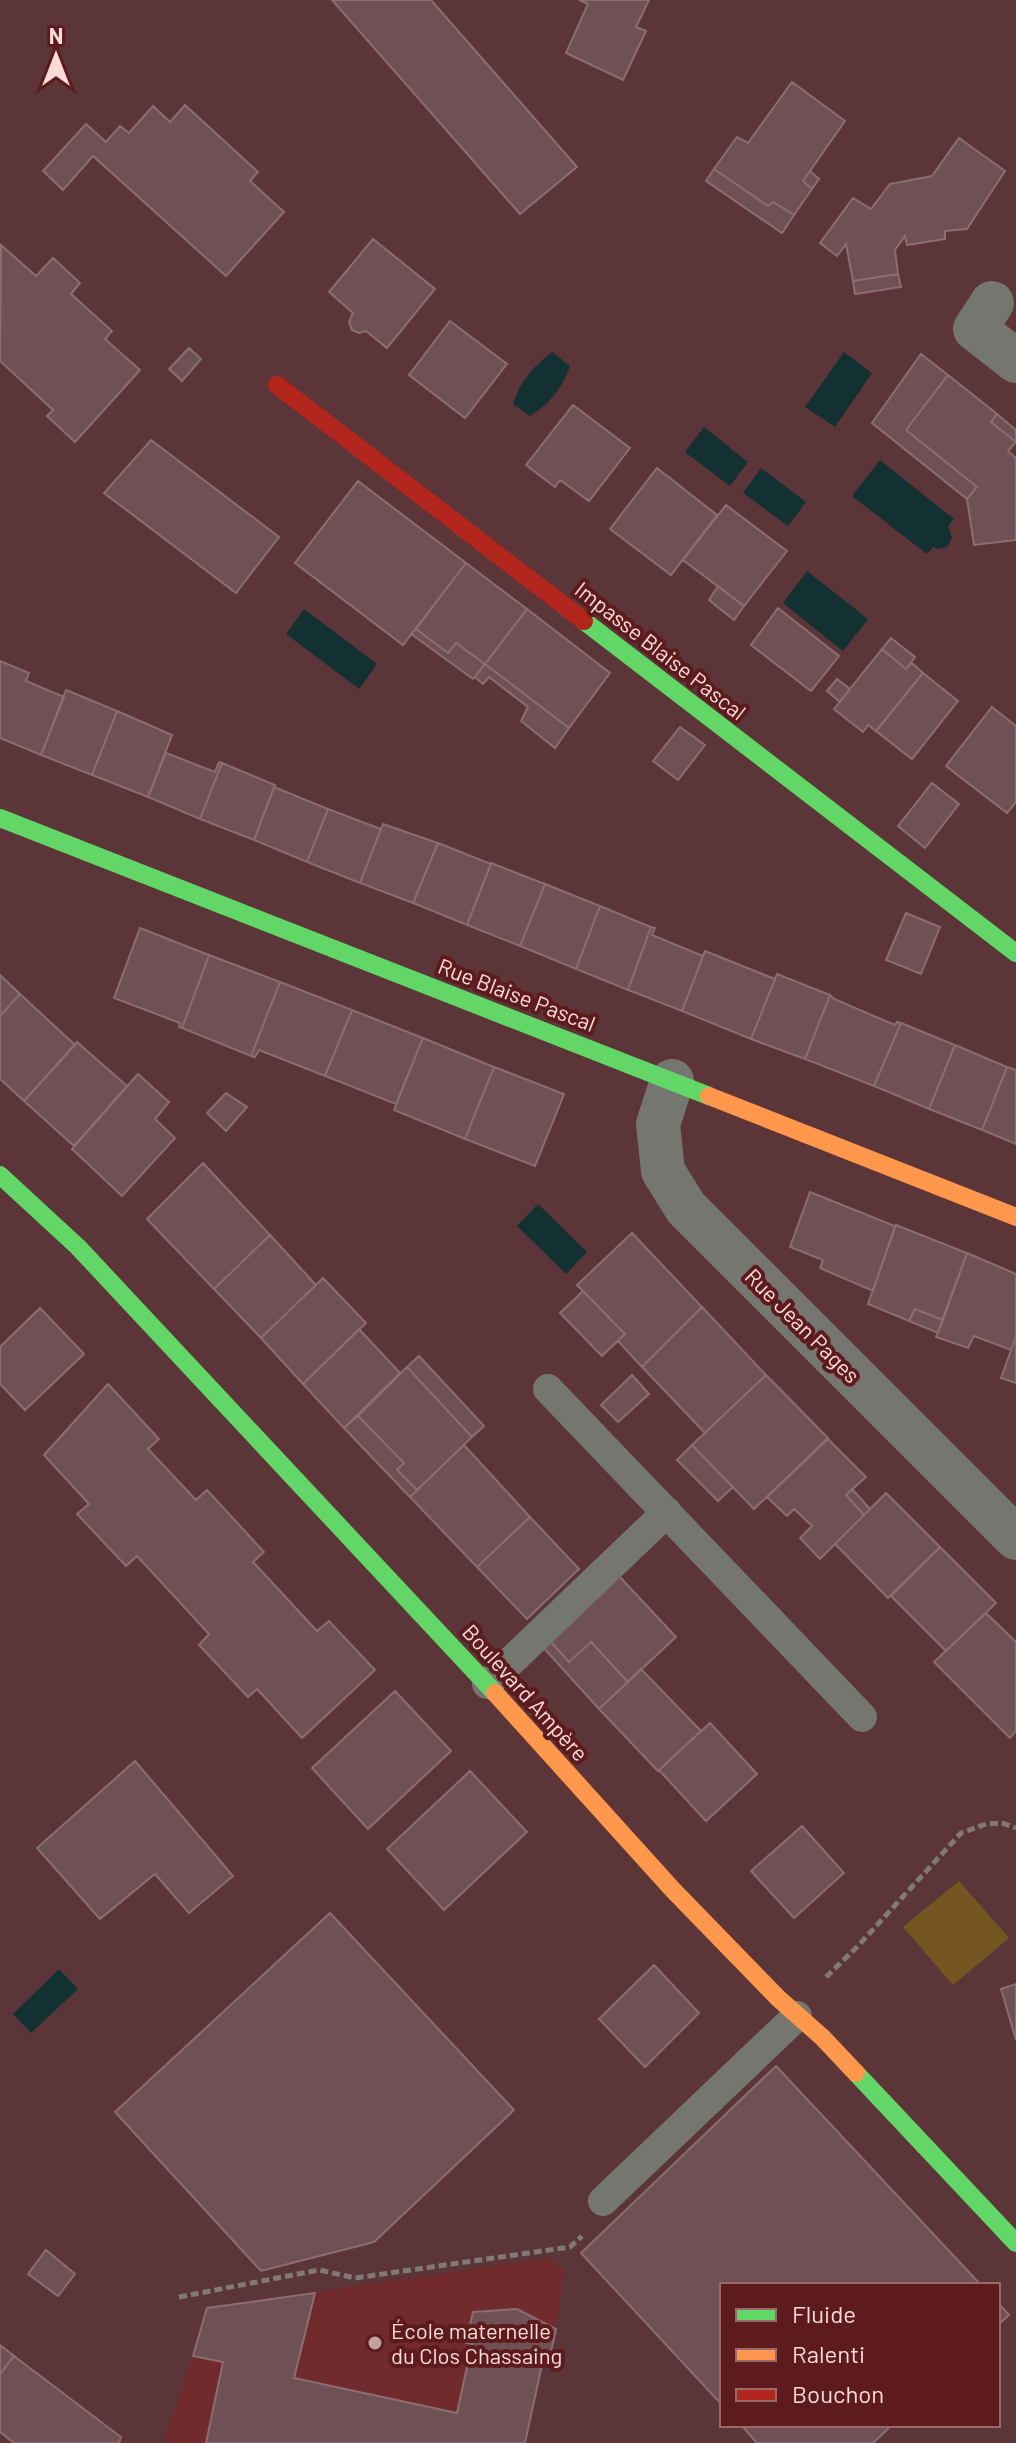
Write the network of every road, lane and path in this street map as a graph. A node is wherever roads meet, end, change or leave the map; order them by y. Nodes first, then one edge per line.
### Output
1 (992, 303) dead end
2 (1016, 361) edge
3 (277, 385) dead end
4 (0, 818) edge
5 (1016, 953) edge
6 (672, 1081) junction
7 (0, 1175) edge
8 (1016, 1217) edge
9 (548, 1389) dead end
10 (667, 1512) junction
11 (1016, 1538) edge
12 (487, 1684) junction
13 (862, 1717) dead end
14 (1016, 1828) edge
15 (788, 2007) junction
16 (603, 2201) joint
17 (1016, 2243) edge
18 (179, 2297) dead end

1 - 2 street
3 - 5 street, Impasse Blaise Pascal
4 - 6 street, Rue Blaise Pascal
6 - 8 street, Rue Blaise Pascal
6 - 11 street, Rue Jean Pages
7 - 12 street, Boulevard Ampère
9 - 10 lane
10 - 12 lane
10 - 13 lane
12 - 15 street, Boulevard Ampère
14 - 15 path
15 - 16 lane
15 - 17 street, Boulevard Ampère
16 - 18 path

